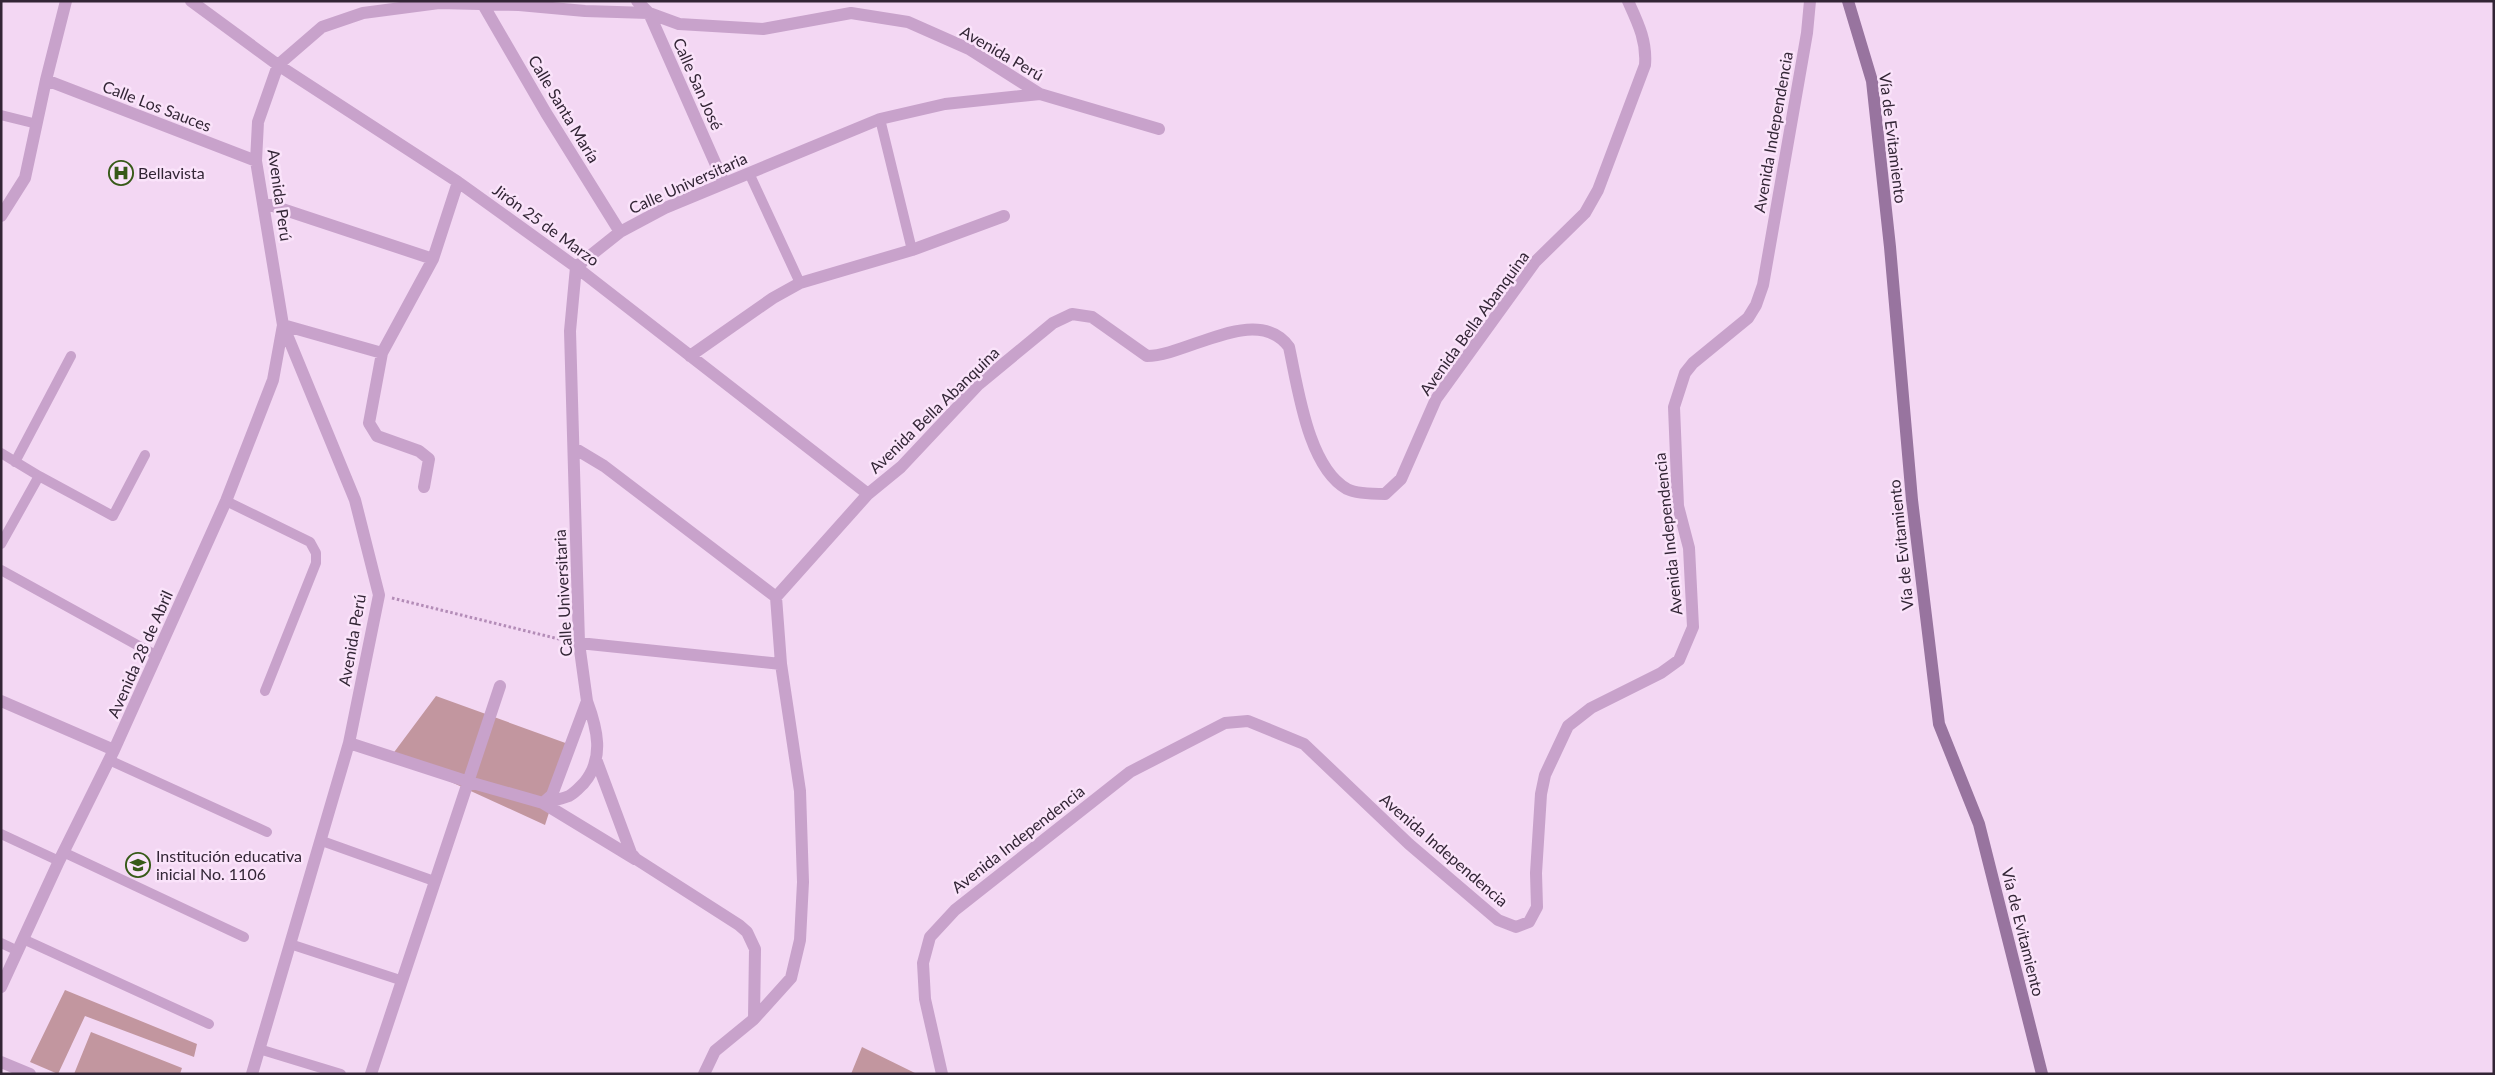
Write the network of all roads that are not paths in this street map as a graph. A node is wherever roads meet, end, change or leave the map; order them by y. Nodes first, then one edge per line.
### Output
1 (66, 1) edge
2 (191, 1) edge
3 (637, 1) edge
4 (1628, 1) edge
5 (1810, 1) edge
6 (1848, 1) edge
7 (482, 3) edge
8 (649, 13) junction
9 (278, 65) junction
10 (46, 80) junction
11 (1040, 94) junction
12 (1, 114) edge
13 (880, 119) junction
14 (37, 124) junction
15 (1159, 129) dead end
16 (256, 161) junction
17 (749, 173) junction
18 (458, 182) junction
19 (724, 183) junction
20 (264, 203) junction
21 (1, 216) edge
22 (1004, 216) dead end
23 (620, 232) junction
24 (912, 250) junction
25 (433, 259) junction
26 (576, 266) junction
27 (800, 283) junction
28 (283, 325) junction
29 (382, 353) junction
30 (72, 356) dead end
31 (690, 356) junction
32 (574, 448) junction
33 (1, 453) edge
34 (145, 454) dead end
35 (15, 462) junction
36 (39, 476) junction
37 (424, 487) dead end
38 (868, 494) junction
39 (226, 500) junction
40 (1, 544) edge
41 (1, 570) edge
42 (776, 597) junction
43 (579, 643) junction
44 (157, 656) junction
45 (781, 664) junction
46 (500, 686) dead end
47 (265, 691) dead end
48 (1, 701) edge
49 (587, 701) junction
50 (349, 743) junction
51 (111, 755) junction
52 (596, 759) junction
53 (469, 782) junction
54 (543, 803) junction
55 (267, 832) dead end
56 (1, 834) edge
57 (322, 841) junction
58 (61, 856) junction
59 (636, 859) junction
60 (434, 881) junction
61 (244, 937) dead end
62 (24, 939) junction
63 (1, 943) edge
64 (290, 944) junction
65 (18, 951) junction
66 (400, 980) junction
67 (1, 987) edge
68 (754, 1019) junction
69 (209, 1024) dead end
70 (259, 1048) junction
71 (1, 1062) edge
72 (30, 1074) edge
73 (252, 1074) edge
74 (341, 1074) edge
75 (371, 1074) edge
76 (704, 1074) edge
77 (942, 1074) edge
78 (2042, 1074) edge

1 - 10 street
2 - 9 street, Jirón 25 de Marzo
3 - 8 street, Calle San José
4 - 38 street, Avenida Bella Abanquina
5 - 77 street, Avenida Independencia
6 - 78 main road, Vía de Evitamiento
7 - 8 street, Avenida Perú
7 - 9 street, Avenida Perú
7 - 23 street, Calle Santa María
8 - 11 street, Avenida Perú
8 - 19 street, Calle San José
9 - 16 street, Avenida Perú
9 - 18 street, Jirón 25 de Marzo
10 - 14 street
10 - 16 street, Calle Los Sauces
11 - 13 street, Calle Universitaria
11 - 15 street, Avenida Perú
12 - 14 lane
13 - 17 street, Calle Universitaria
13 - 24 lane
14 - 21 street
16 - 20 street, Avenida Perú
17 - 19 street, Calle Universitaria
17 - 27 lane
18 - 25 street
18 - 26 street, Jirón 25 de Marzo
19 - 23 street, Calle Universitaria
20 - 25 street
20 - 28 street, Avenida Perú
22 - 24 street
23 - 26 street, Calle Universitaria
24 - 27 street
25 - 29 street
26 - 31 street, Jirón 25 de Marzo
26 - 32 street, Calle Universitaria
27 - 31 street
28 - 29 street
28 - 39 street, Avenida 28 de Abril
28 - 50 street, Avenida Perú
29 - 37 street
30 - 35 lane
31 - 38 street, Jirón 25 de Marzo
32 - 42 street
32 - 43 street, Calle Universitaria
33 - 35 lane
34 - 36 lane
35 - 36 lane
36 - 40 lane
38 - 42 street, Avenida Bella Abanquina
39 - 44 street, Avenida 28 de Abril
39 - 47 lane
41 - 44 lane
42 - 45 street
43 - 45 street
43 - 49 street, Calle Universitaria
44 - 51 street, Avenida 28 de Abril
45 - 68 street
46 - 53 street
48 - 51 street
49 - 52 street, Calle Universitaria
49 - 54 street, Calle Universitaria
50 - 53 street
50 - 57 street, Avenida Perú
51 - 55 lane
51 - 58 street, Avenida 28 de Abril
52 - 54 street, Calle Universitaria
52 - 59 street, Calle Universitaria
53 - 54 street
53 - 60 street
54 - 59 street
56 - 58 lane
57 - 60 lane
57 - 64 street, Avenida Perú
58 - 61 lane
58 - 62 street, Avenida 28 de Abril
59 - 68 street
60 - 66 street
62 - 65 street, Avenida 28 de Abril
62 - 69 lane
63 - 65 lane
64 - 66 lane
64 - 70 street, Avenida Perú
65 - 67 street, Avenida 28 de Abril
66 - 75 street
68 - 76 street
70 - 73 street, Avenida Perú
70 - 74 lane
71 - 72 street

